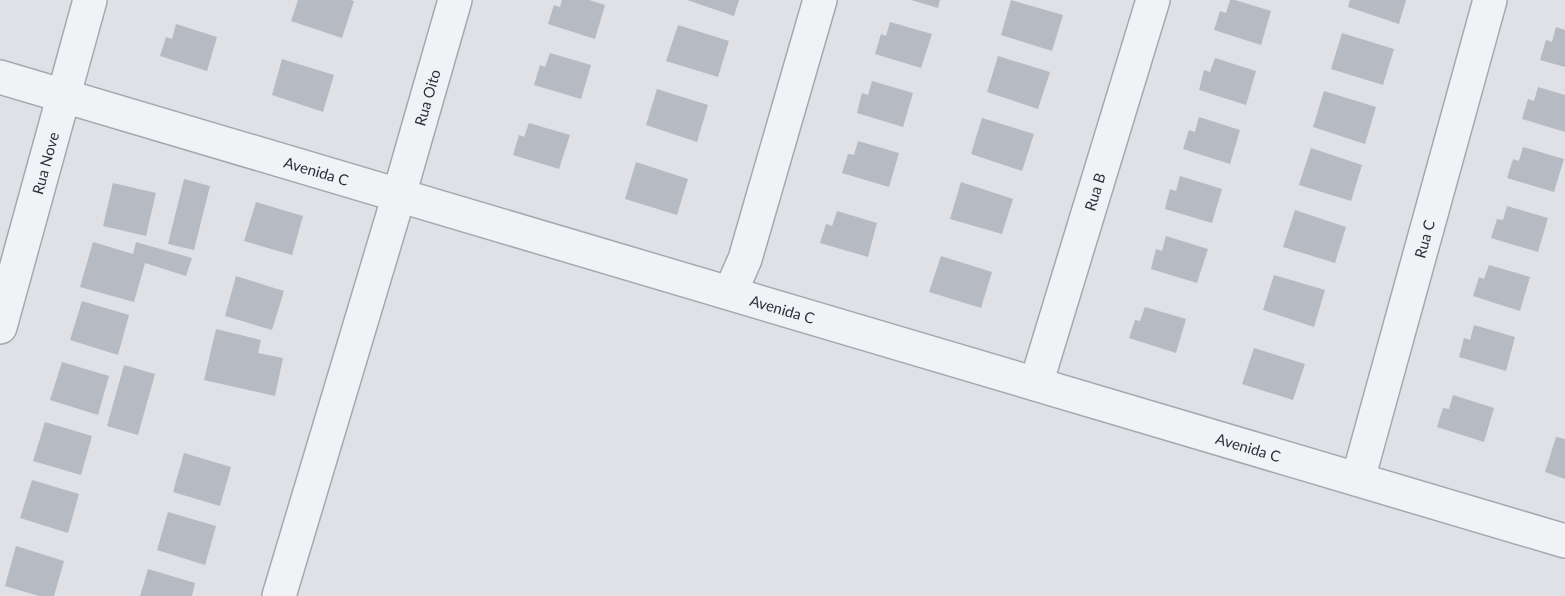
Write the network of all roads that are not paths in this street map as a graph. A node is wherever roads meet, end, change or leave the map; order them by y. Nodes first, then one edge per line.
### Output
1 (90, 0) edge
2 (455, 0) edge
3 (820, 0) edge
4 (1153, 0) edge
5 (1490, 0) edge
6 (0, 77) edge
7 (63, 96) junction
8 (399, 195) junction
9 (730, 293) junction
10 (0, 327) edge
11 (1036, 384) junction
12 (1358, 479) junction
13 (1565, 540) edge
14 (279, 596) edge

1 - 7 street, Rua Nove
2 - 8 street, Rua Oito
3 - 9 street
4 - 11 street, Rua B
5 - 12 street, Rua C
6 - 7 street, Avenida C
7 - 8 street, Avenida C
7 - 10 street, Rua Nove
8 - 9 street, Avenida C
8 - 14 street, Rua Oito
9 - 11 street, Avenida C
11 - 12 street, Avenida C
12 - 13 street, Avenida C

